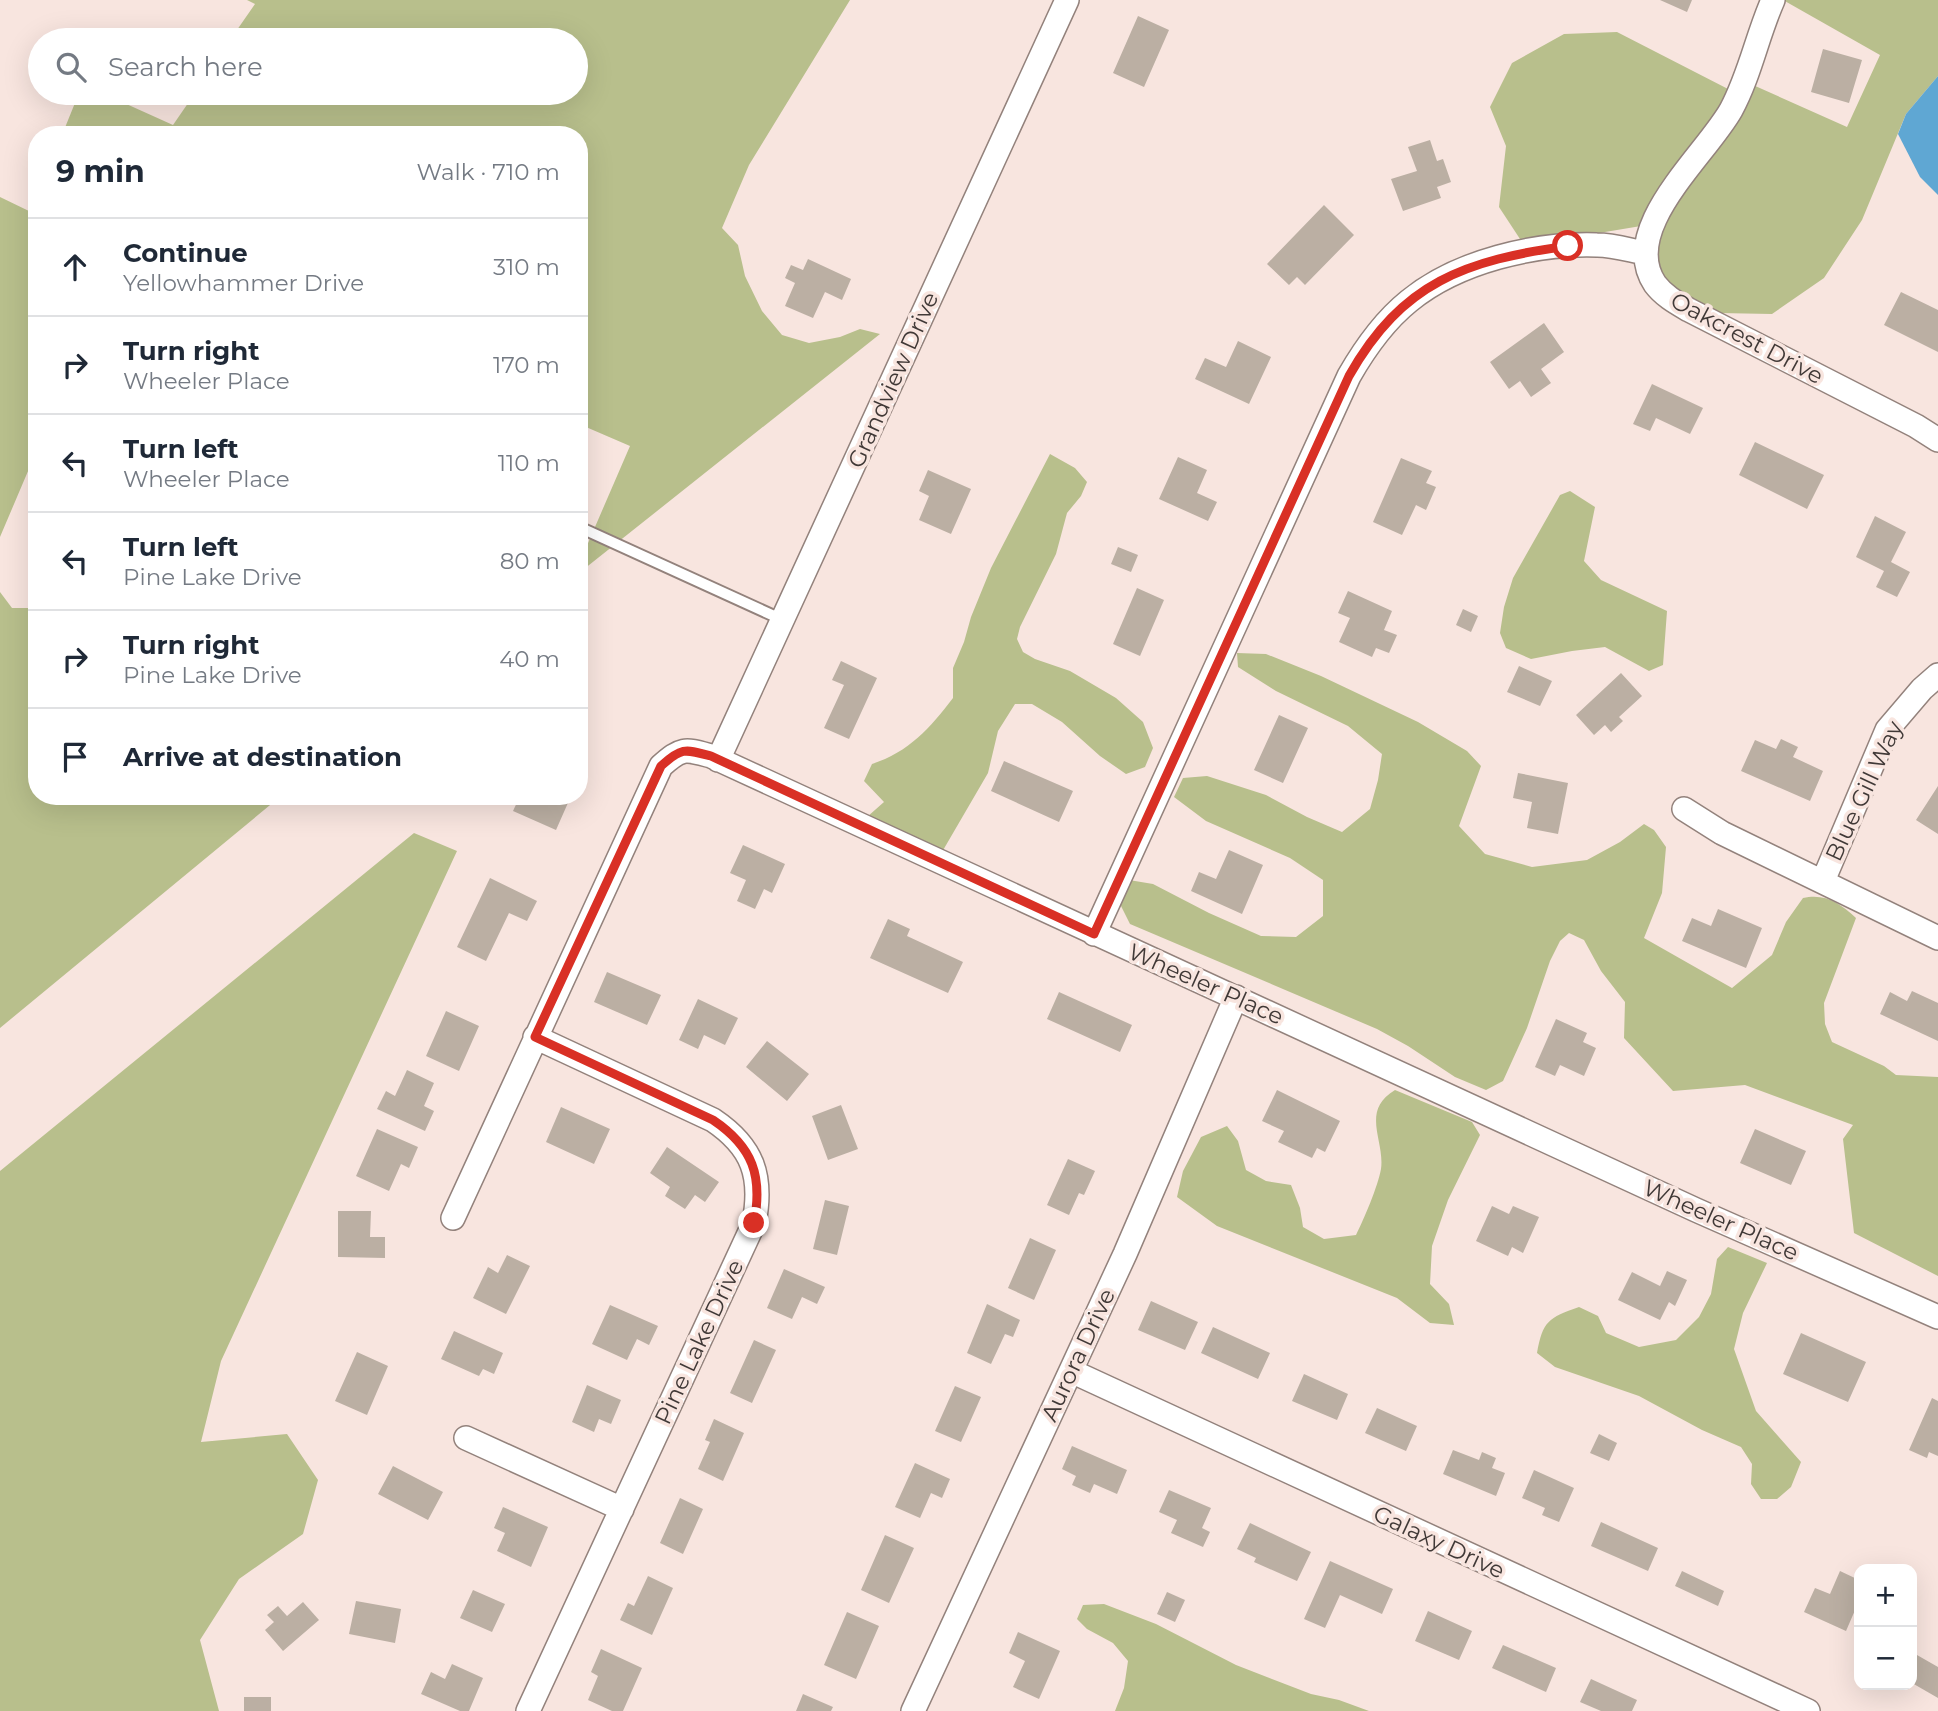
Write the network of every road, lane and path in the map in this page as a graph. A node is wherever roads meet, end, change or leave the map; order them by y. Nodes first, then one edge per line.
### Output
1 (1067, 0) edge
2 (1773, 0) edge
3 (1645, 253) junction
4 (1938, 440) edge
5 (588, 531) edge
6 (783, 620) junction
7 (1938, 675) edge
8 (718, 760) junction
9 (1684, 809) dead end
10 (1823, 881) junction
11 (1094, 934) junction
12 (1938, 938) edge
13 (1236, 997) junction
14 (535, 1037) junction
15 (453, 1218) dead end
16 (1938, 1317) edge
17 (1071, 1371) junction
18 (466, 1438) dead end
19 (622, 1509) junction
20 (528, 1711) edge
21 (913, 1711) edge
22 (1808, 1711) edge

1 - 6 street, Grandview Drive
2 - 3 street
3 - 4 street, Oakcrest Drive
3 - 11 street
5 - 6 lane
6 - 8 street, Grandview Drive
7 - 10 street, Blue Gill Way
8 - 11 street, Wheeler Place
8 - 14 street, Wheeler Place
9 - 10 street, Blue Gill Way
10 - 12 street, Blue Gill Way
11 - 13 street, Wheeler Place
13 - 16 street, Wheeler Place
13 - 17 street, Aurora Drive
14 - 15 street, Wheeler Place
14 - 19 street, Pine Lake Drive
17 - 21 street, Aurora Drive
17 - 22 street, Galaxy Drive
18 - 19 street
19 - 20 street, Pine Lake Drive

